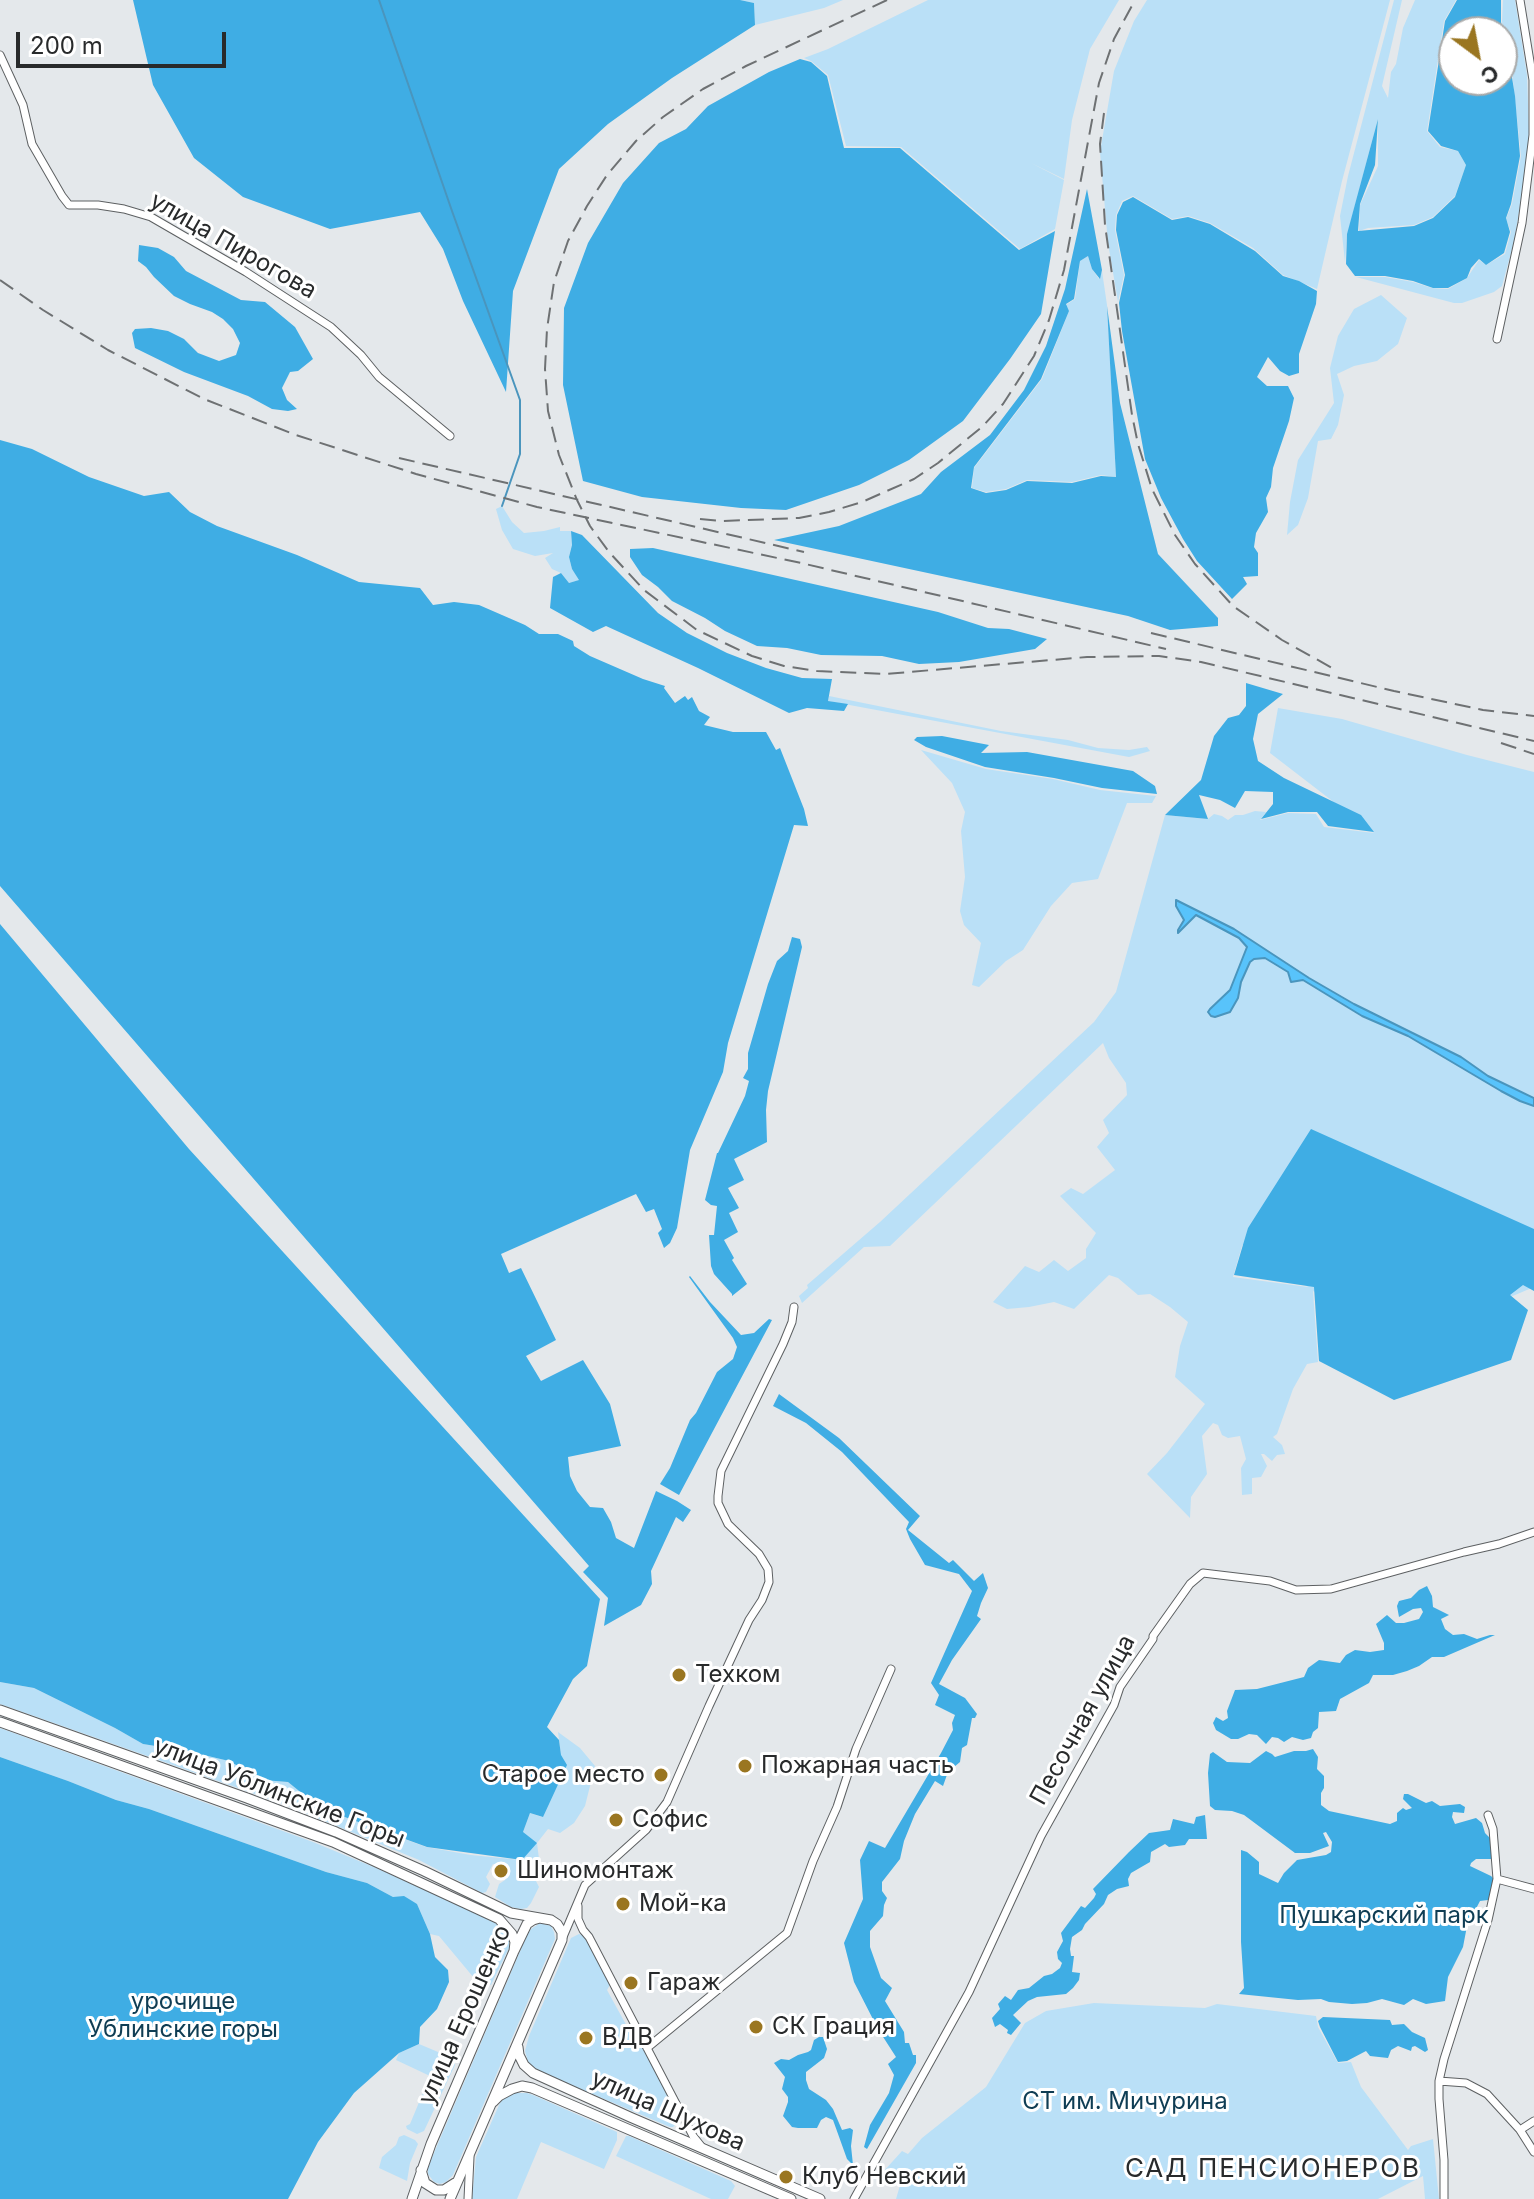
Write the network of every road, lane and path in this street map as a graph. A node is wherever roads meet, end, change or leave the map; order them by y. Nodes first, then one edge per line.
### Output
1 (1520, 0) edge
2 (0, 55) edge
3 (1497, 339) dead end
4 (450, 436) dead end
5 (794, 1307) dead end
6 (1534, 1532) edge
7 (891, 1669) dead end
8 (0, 1710) edge
9 (0, 1722) edge
10 (1488, 1815) dead end
11 (1497, 1879) junction
12 (1534, 1889) edge
13 (578, 1901) junction
14 (546, 1919) junction
15 (568, 1924) junction
16 (583, 1930) junction
17 (562, 1940) junction
18 (514, 1951) junction
19 (518, 2043) junction
20 (647, 2048) junction
21 (1439, 2081) junction
22 (491, 2104) junction
23 (1534, 2121) edge
24 (1520, 2130) junction
25 (702, 2148) junction
26 (471, 2149) junction
27 (1534, 2152) edge
28 (421, 2170) junction
29 (458, 2180) junction
30 (412, 2199) edge
31 (450, 2199) edge
32 (468, 2199) edge
33 (791, 2199) edge
34 (820, 2199) edge
35 (854, 2199) edge
36 (1444, 2199) edge

1 - 3 street
2 - 4 street, улица Пирогова
5 - 13 street
6 - 35 street, Песочная улица
7 - 20 street
8 - 14 main road, улица Ублинские Горы
9 - 18 main road, улица Ублинские Горы
10 - 11 street
11 - 12 street
11 - 21 street
13 - 15 street
13 - 16 street
14 - 15 street
14 - 17 main road, улица Ерошенко
14 - 18 main road, улица Ерошенко
15 - 16 street
15 - 17 street
16 - 17 street
16 - 20 street
17 - 19 main road
18 - 28 main road, улица Ерошенко
19 - 22 main road
19 - 25 main road, улица Шухова
20 - 25 street
21 - 24 street
21 - 36 street
22 - 26 main road
22 - 33 main road, улица Шухова
23 - 24 street
24 - 27 street
25 - 34 main road, улица Шухова
26 - 29 main road
26 - 32 street
28 - 29 main road
28 - 30 main road, улица Ерошенко
29 - 31 main road

